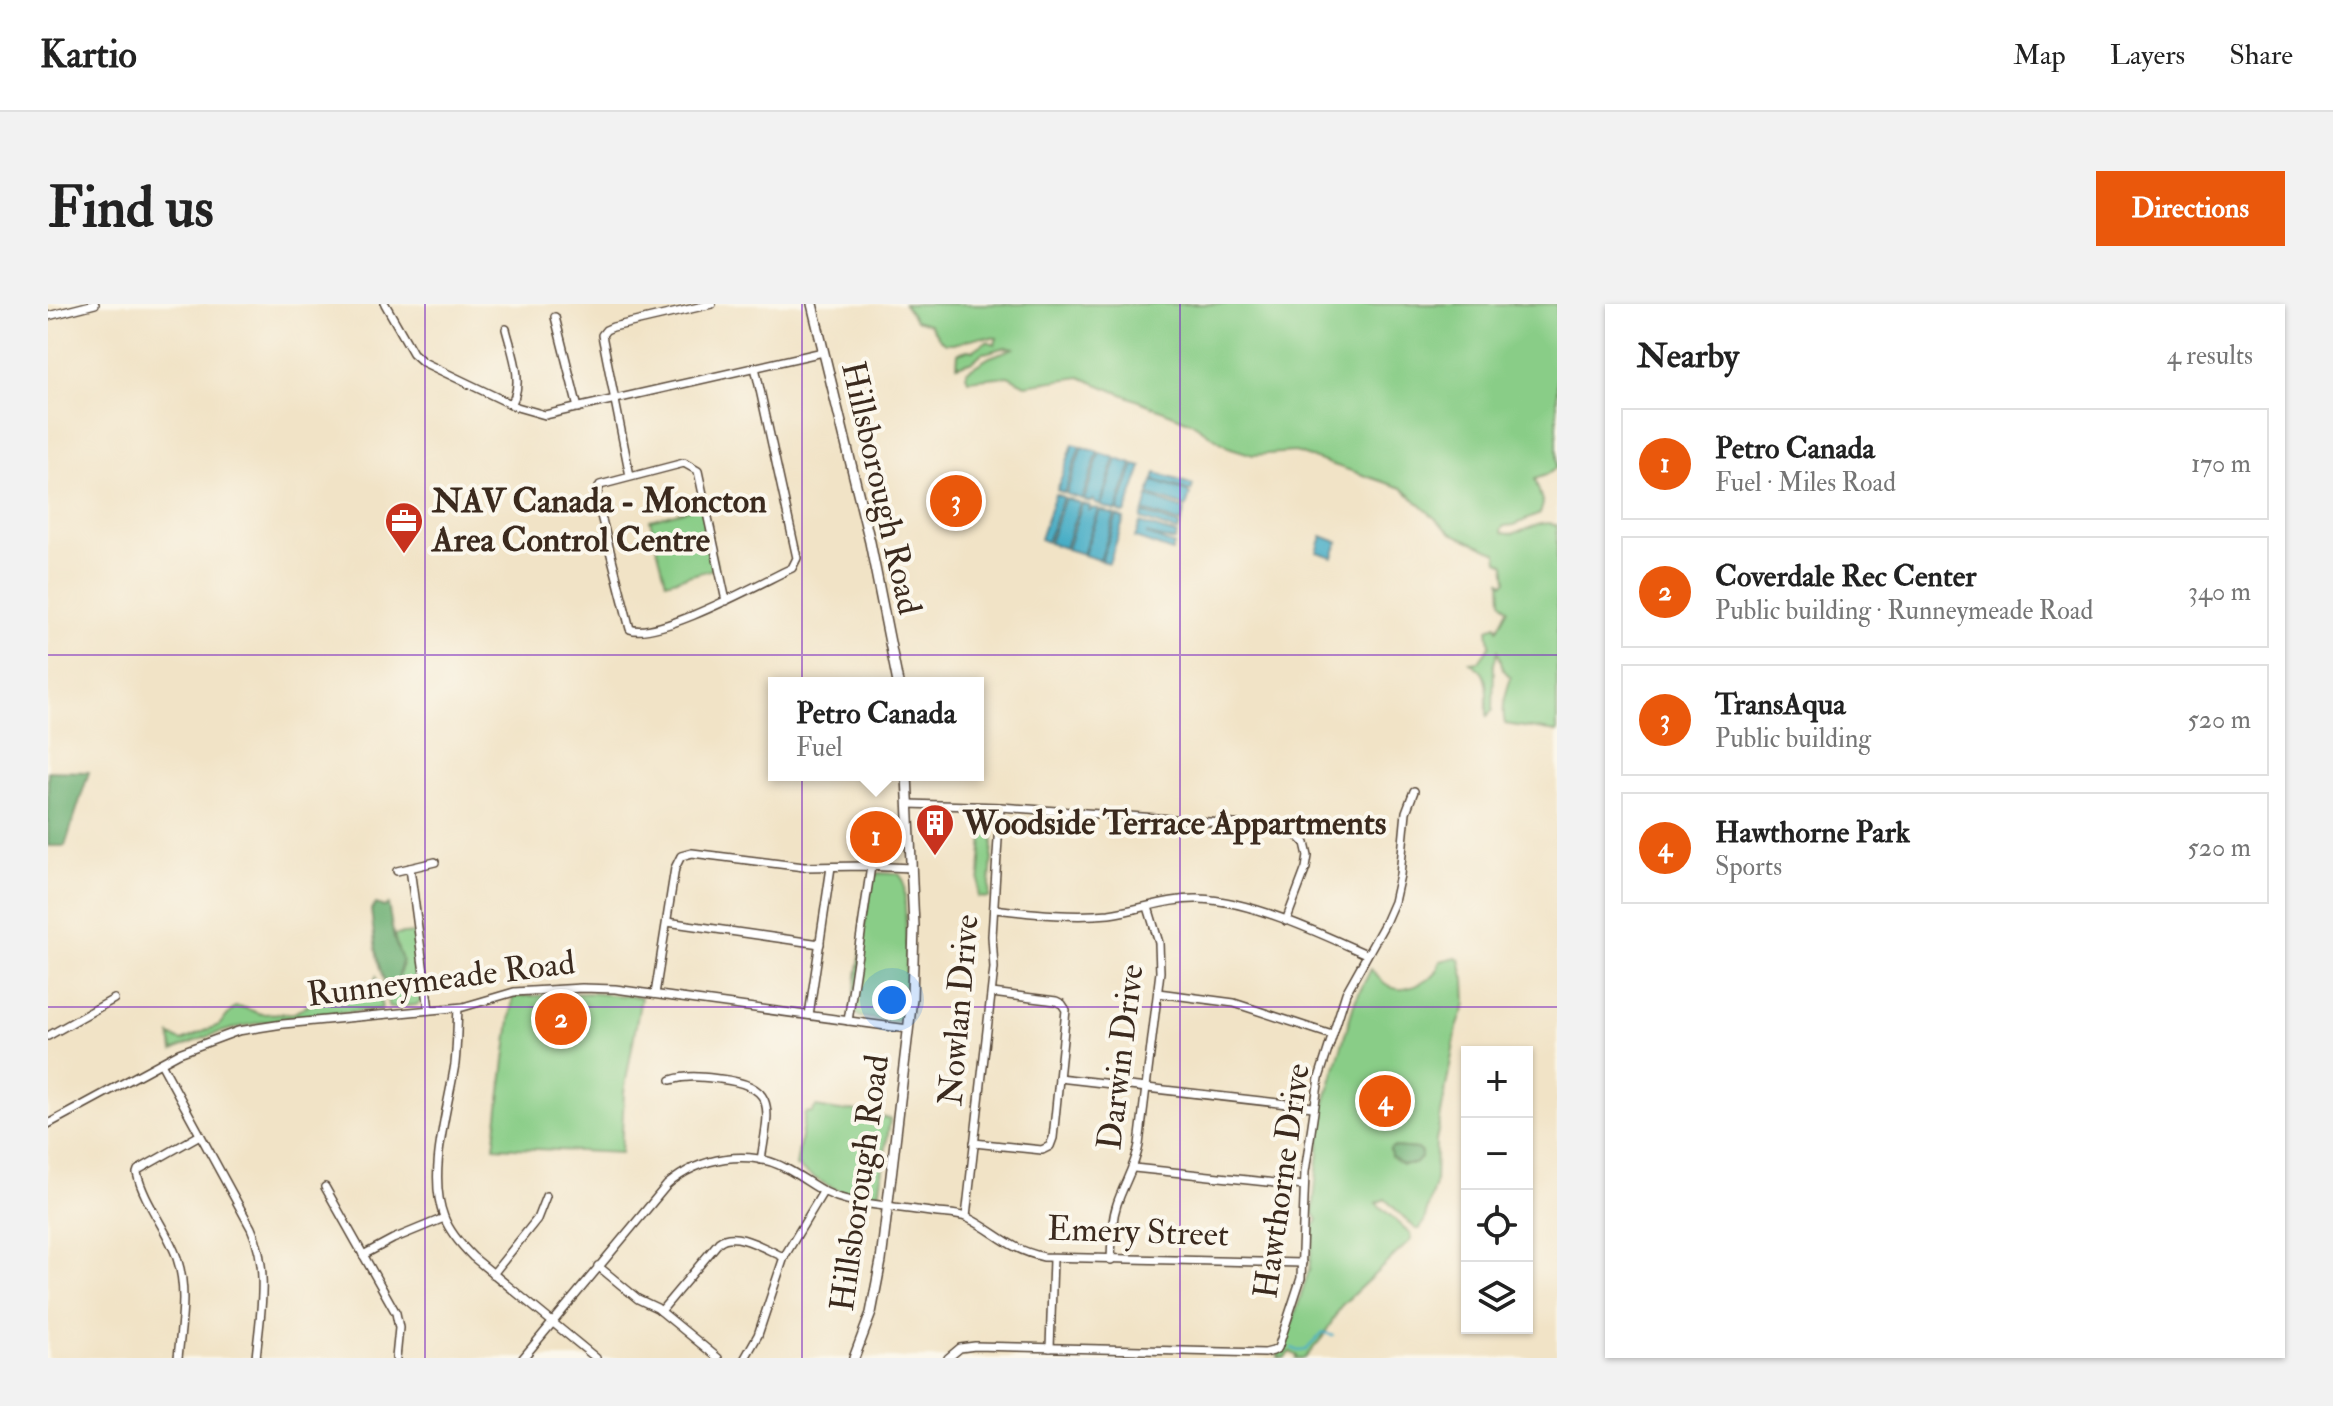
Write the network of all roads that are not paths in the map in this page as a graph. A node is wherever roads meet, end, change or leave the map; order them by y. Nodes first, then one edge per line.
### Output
1 (95, 304) edge
2 (385, 304) edge
3 (712, 304) edge
4 (812, 304) edge
5 (48, 316) edge
6 (555, 317) dead end
7 (506, 329) dead end
8 (823, 352) junction
9 (755, 367) junction
10 (615, 399) junction
11 (512, 403) junction
12 (578, 408) junction
13 (630, 476) junction
14 (726, 601) junction
15 (897, 677) edge
16 (907, 781) edge
17 (1414, 791) dead end
18 (909, 804) junction
19 (1000, 807) junction
20 (435, 862) dead end
21 (871, 866) junction
22 (831, 867) junction
23 (410, 868) junction
24 (912, 868) junction
25 (397, 871) dead end
26 (1148, 907) junction
27 (994, 909) junction
28 (1286, 921) junction
29 (667, 922) junction
30 (820, 944) junction
31 (1366, 954) junction
32 (992, 993) junction
33 (1158, 993) junction
34 (655, 994) junction
35 (114, 999) dead end
36 (458, 1008) junction
37 (429, 1010) junction
38 (809, 1015) junction
39 (848, 1021) junction
40 (908, 1029) junction
41 (1332, 1035) junction
42 (48, 1036) edge
43 (161, 1063) junction
44 (1059, 1078) junction
45 (671, 1080) dead end
46 (1147, 1087) junction
47 (1313, 1107) junction
48 (48, 1124) edge
49 (200, 1135) junction
50 (974, 1143) junction
51 (761, 1160) junction
52 (1134, 1168) junction
53 (1304, 1186) junction
54 (325, 1187) dead end
55 (823, 1192) junction
56 (546, 1196) dead end
57 (888, 1205) junction
58 (966, 1217) junction
59 (444, 1218) junction
60 (363, 1255) junction
61 (784, 1257) junction
62 (1053, 1259) junction
63 (1111, 1260) junction
64 (1302, 1263) junction
65 (598, 1266) junction
66 (493, 1274) junction
67 (661, 1311) junction
68 (553, 1322) junction
69 (1050, 1348) junction
70 (1201, 1355) edge
71 (178, 1358) edge
72 (256, 1358) edge
73 (396, 1358) edge
74 (523, 1358) edge
75 (596, 1358) edge
76 (718, 1358) edge
77 (745, 1358) edge
78 (854, 1358) edge
79 (948, 1358) edge

1 - 5 street
2 - 11 street
3 - 10 street
4 - 8 main road, Hillsborough Road
6 - 12 street
7 - 11 street
8 - 9 street
8 - 15 main road, Hillsborough Road
9 - 10 street
9 - 14 street
10 - 12 street
10 - 13 street
11 - 12 street
13 - 14 street
13 - 14 street
16 - 18 main road, Hillsborough Road
17 - 31 street, Hawthorne Drive
18 - 19 street
18 - 24 main road, Hillsborough Road
19 - 27 street, Nowlan Drive
19 - 28 street
20 - 23 street
21 - 22 street
21 - 24 street
21 - 39 street
22 - 29 street
22 - 30 street
23 - 25 street
23 - 37 street
24 - 40 main road, Hillsborough Road
26 - 27 street
26 - 28 street
26 - 33 street, Darwin Drive
27 - 32 street, Nowlan Drive
28 - 31 street
29 - 30 street
29 - 34 street
30 - 38 street
31 - 41 street, Hawthorne Drive
32 - 44 street
32 - 50 street, Nowlan Drive
33 - 41 street
33 - 46 street, Darwin Drive
34 - 36 street, Runneymeade Road
34 - 38 street, Runneymeade Road
35 - 42 street
36 - 37 street, Runneymeade Road
36 - 59 street
37 - 43 street, Runneymeade Road
38 - 39 street, Runneymeade Road
39 - 40 street, Runneymeade Road
40 - 57 main road, Hillsborough Road
41 - 47 street, Hawthorne Drive
43 - 48 street, Runneymeade Road
43 - 49 street
44 - 46 street
44 - 50 street
45 - 51 street
46 - 47 street
46 - 52 street, Darwin Drive
47 - 53 street, Hawthorne Drive
49 - 71 street
49 - 72 street
50 - 58 street, Nowlan Drive
51 - 55 street, Emery Street
51 - 65 street
52 - 53 street
52 - 63 street, Darwin Drive
53 - 64 street, Hawthorne Drive
54 - 60 street
55 - 57 street, Emery Street
55 - 61 street
56 - 66 street
57 - 58 street, Emery Street
57 - 78 main road, Hillsborough Road
58 - 62 street, Emery Street
59 - 60 street
59 - 66 street
60 - 73 street
61 - 67 street
61 - 77 street
62 - 63 street, Emery Street
62 - 69 street
63 - 64 street, Emery Street
64 - 70 street, Hawthorne Drive
65 - 67 street
65 - 68 street
66 - 68 street
67 - 76 street
68 - 74 street
68 - 75 street
69 - 70 street
69 - 79 street

